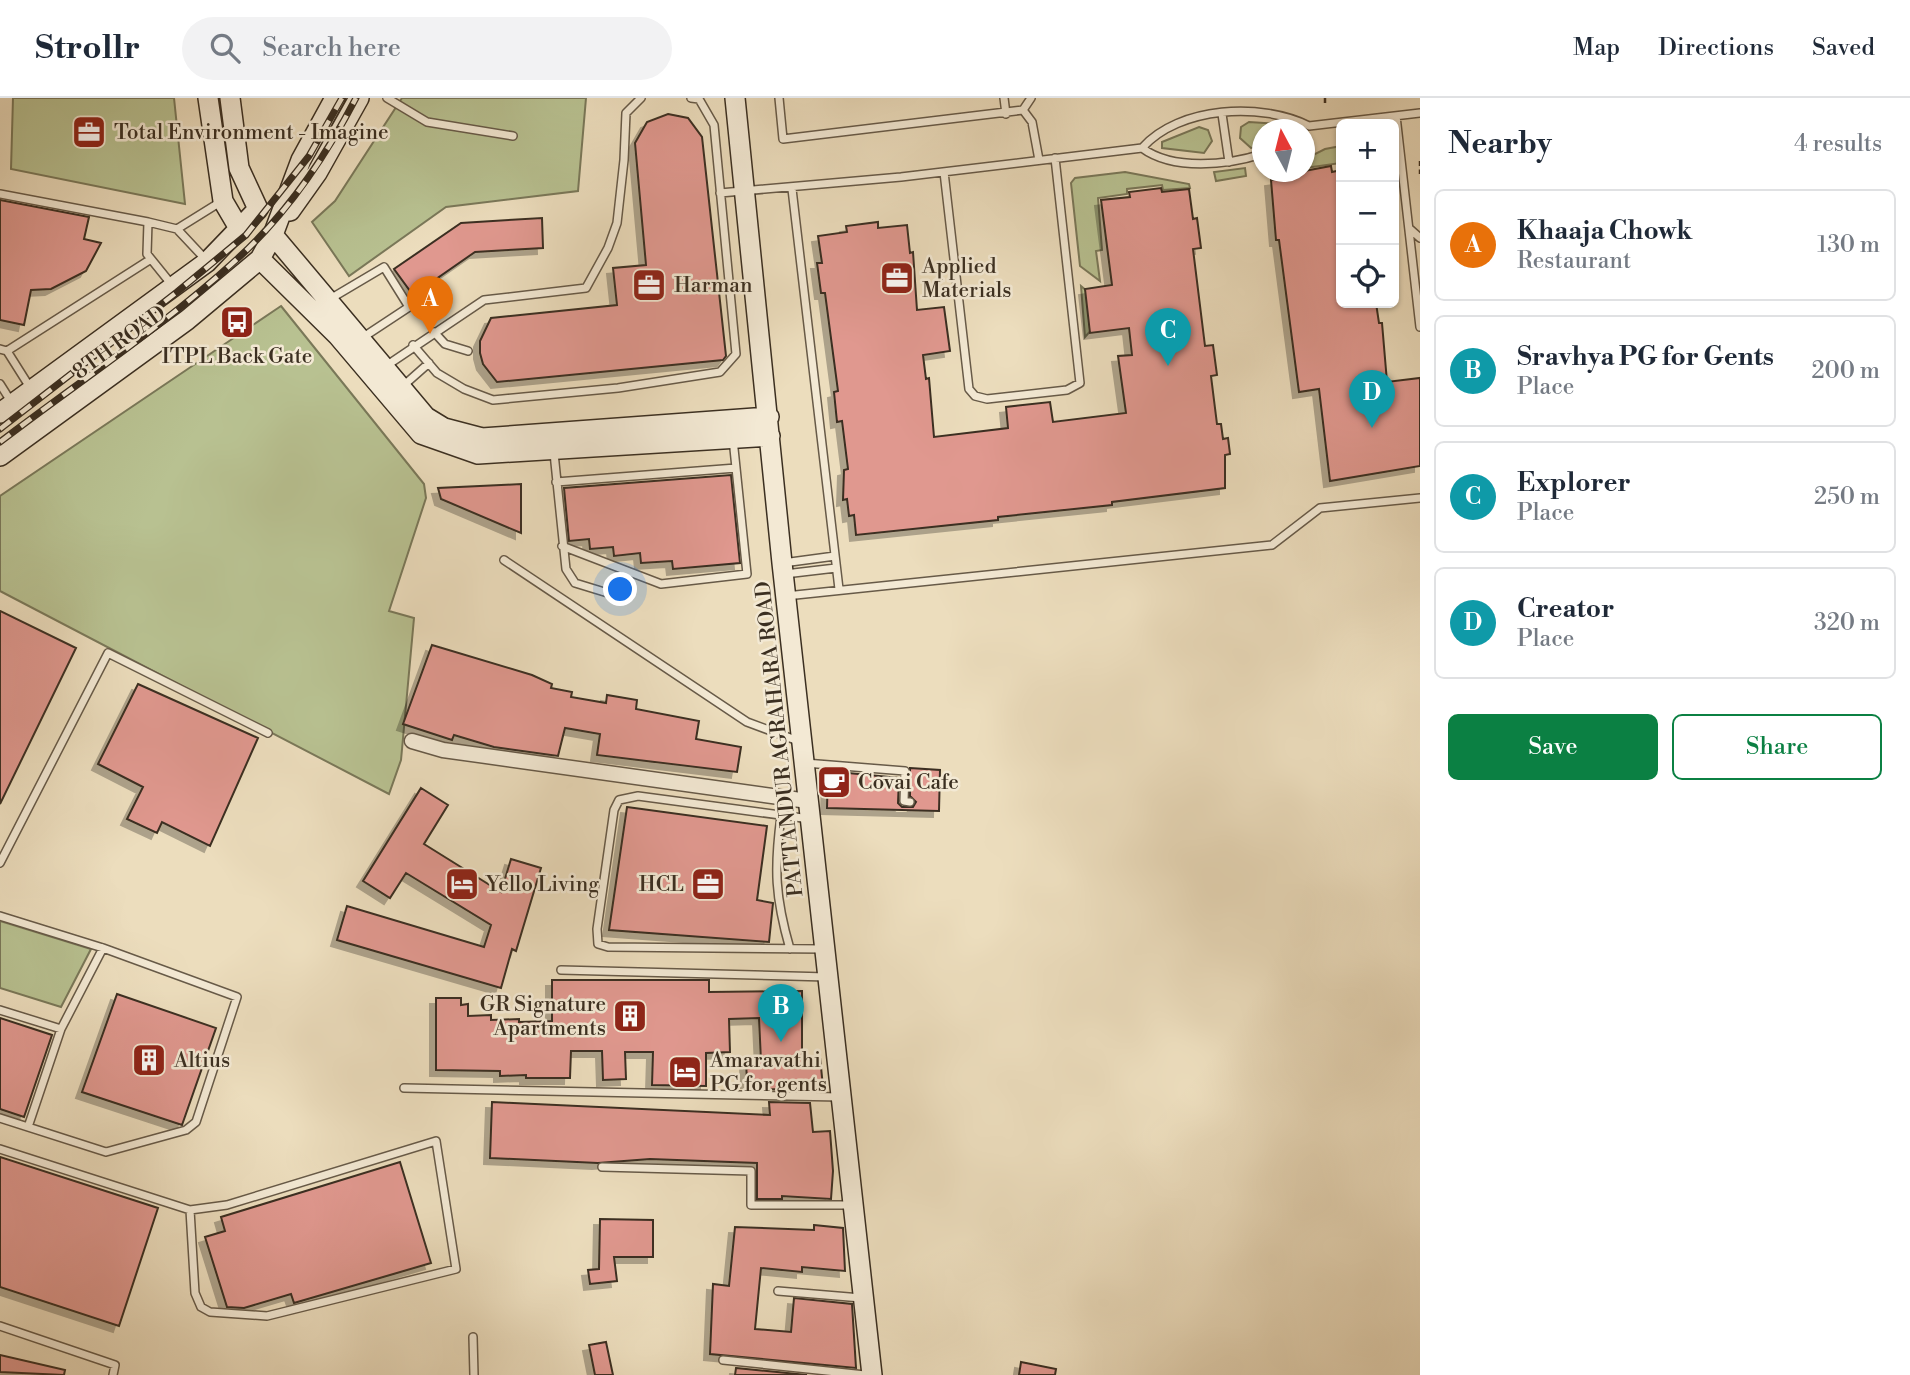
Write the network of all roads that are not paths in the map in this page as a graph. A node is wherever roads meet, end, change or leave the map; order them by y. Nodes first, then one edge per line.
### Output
1 (208, 98) edge
2 (230, 98) edge
3 (335, 98) edge
4 (359, 98) edge
5 (387, 98) edge
6 (641, 98) edge
7 (691, 98) edge
8 (735, 98) edge
9 (779, 98) edge
10 (1004, 98) edge
11 (1031, 98) edge
12 (1023, 110) junction
13 (1006, 114) junction
14 (1222, 114) junction
15 (1420, 114) edge
16 (1395, 116) junction
17 (1294, 119) edge
18 (1315, 128) edge
19 (513, 136) dead end
20 (1142, 148) junction
21 (1252, 156) edge
22 (1055, 158) junction
23 (1039, 160) junction
24 (1229, 162) junction
25 (944, 172) junction
26 (792, 188) junction
27 (746, 190) junction
28 (720, 193) junction
29 (0, 194) edge
30 (223, 201) junction
31 (148, 222) junction
32 (1410, 228) junction
33 (177, 229) junction
34 (240, 230) junction
35 (273, 235) junction
36 (1420, 238) edge
37 (151, 259) junction
38 (260, 259) junction
39 (207, 262) junction
40 (173, 287) junction
41 (330, 300) junction
42 (1420, 327) edge
43 (434, 332) junction
44 (362, 338) junction
45 (414, 345) junction
46 (3, 350) edge
47 (468, 351) dead end
48 (429, 363) junction
49 (386, 366) junction
50 (0, 384) edge
51 (32, 390) junction
52 (396, 393) junction
53 (6, 408) edge
54 (769, 427) junction
55 (733, 439) junction
56 (553, 441) junction
57 (0, 456) edge
58 (736, 468) junction
59 (556, 481) junction
60 (1420, 498) edge
61 (562, 546) junction
62 (835, 556) junction
63 (504, 560) dead end
64 (836, 568) junction
65 (783, 569) junction
66 (839, 589) junction
67 (786, 596) junction
68 (624, 598) dead end
69 (268, 733) dead end
70 (412, 741) dead end
71 (802, 742) junction
72 (804, 763) junction
73 (910, 802) dead end
74 (809, 810) junction
75 (782, 816) junction
76 (0, 863) edge
77 (0, 916) edge
78 (103, 948) junction
79 (790, 949) junction
80 (825, 949) junction
81 (561, 970) dead end
82 (828, 977) junction
83 (0, 1010) edge
84 (61, 1029) junction
85 (404, 1088) dead end
86 (841, 1097) junction
87 (0, 1118) edge
88 (28, 1127) junction
89 (0, 1149) edge
90 (602, 1167) dead end
91 (853, 1205) junction
92 (190, 1210) junction
93 (778, 1291) dead end
94 (863, 1298) junction
95 (0, 1326) edge
96 (473, 1337) dead end
97 (723, 1360) dead end
98 (113, 1375) edge
99 (474, 1375) edge
100 (865, 1375) edge
101 (872, 1375) edge

1 - 30 street
2 - 34 street, 8TH ROAD
3 - 35 street
4 - 35 street
5 - 19 lane
6 - 43 lane
7 - 28 lane
8 - 27 street, PATTANDUR AGRAHARA ROAD
9 - 13 lane
10 - 13 lane
11 - 12 lane
12 - 13 lane
12 - 23 lane
14 - 17 lane
14 - 20 lane
14 - 24 lane
15 - 16 lane
16 - 18 lane
16 - 32 lane
20 - 22 lane
20 - 24 lane
21 - 24 lane
22 - 23 lane
22 - 25 lane
23 - 25 lane
25 - 26 lane
26 - 27 lane
26 - 62 lane
27 - 28 lane
27 - 54 street, PATTANDUR AGRAHARA ROAD
28 - 48 lane
29 - 31 lane
30 - 33 lane
30 - 34 street
31 - 33 lane
31 - 37 lane
32 - 36 lane
32 - 42 lane
33 - 39 lane
34 - 39 street, 8TH ROAD
35 - 38 street
35 - 41 street
37 - 40 lane
37 - 46 lane
38 - 52 street
38 - 57 street, 8TH ROAD
39 - 40 street, 8TH ROAD
40 - 51 street, 8TH ROAD
41 - 44 street
41 - 44 lane
43 - 45 lane
43 - 47 lane
44 - 49 street
45 - 48 lane
45 - 49 lane
46 - 51 lane
48 - 52 lane
49 - 52 street
50 - 53 lane
51 - 53 street, 8TH ROAD
52 - 56 street
54 - 55 street
54 - 56 street
54 - 65 street, PATTANDUR AGRAHARA ROAD
55 - 56 street
55 - 58 lane
56 - 59 lane
58 - 59 lane
58 - 61 lane
59 - 61 lane
60 - 66 lane
61 - 68 lane
62 - 64 lane
62 - 65 lane
63 - 71 lane
64 - 65 lane
64 - 66 lane
65 - 67 street, PATTANDUR AGRAHARA ROAD
66 - 67 lane
67 - 71 street, PATTANDUR AGRAHARA ROAD
69 - 76 lane
70 - 74 street
71 - 72 street, PATTANDUR AGRAHARA ROAD
72 - 73 lane
72 - 74 street, PATTANDUR AGRAHARA ROAD
74 - 75 lane
74 - 80 street, PATTANDUR AGRAHARA ROAD
75 - 79 lane
75 - 79 lane
77 - 78 lane
78 - 84 lane
78 - 88 lane
79 - 80 lane
80 - 82 street, PATTANDUR AGRAHARA ROAD
81 - 82 lane
82 - 86 street, PATTANDUR AGRAHARA ROAD
83 - 84 lane
84 - 88 lane
85 - 86 lane
86 - 91 street, PATTANDUR AGRAHARA ROAD
87 - 88 lane
89 - 92 lane
90 - 91 lane
91 - 94 street, PATTANDUR AGRAHARA ROAD
92 - 92 lane
93 - 94 lane
94 - 101 street, PATTANDUR AGRAHARA ROAD
95 - 98 lane
96 - 99 lane
97 - 100 lane

